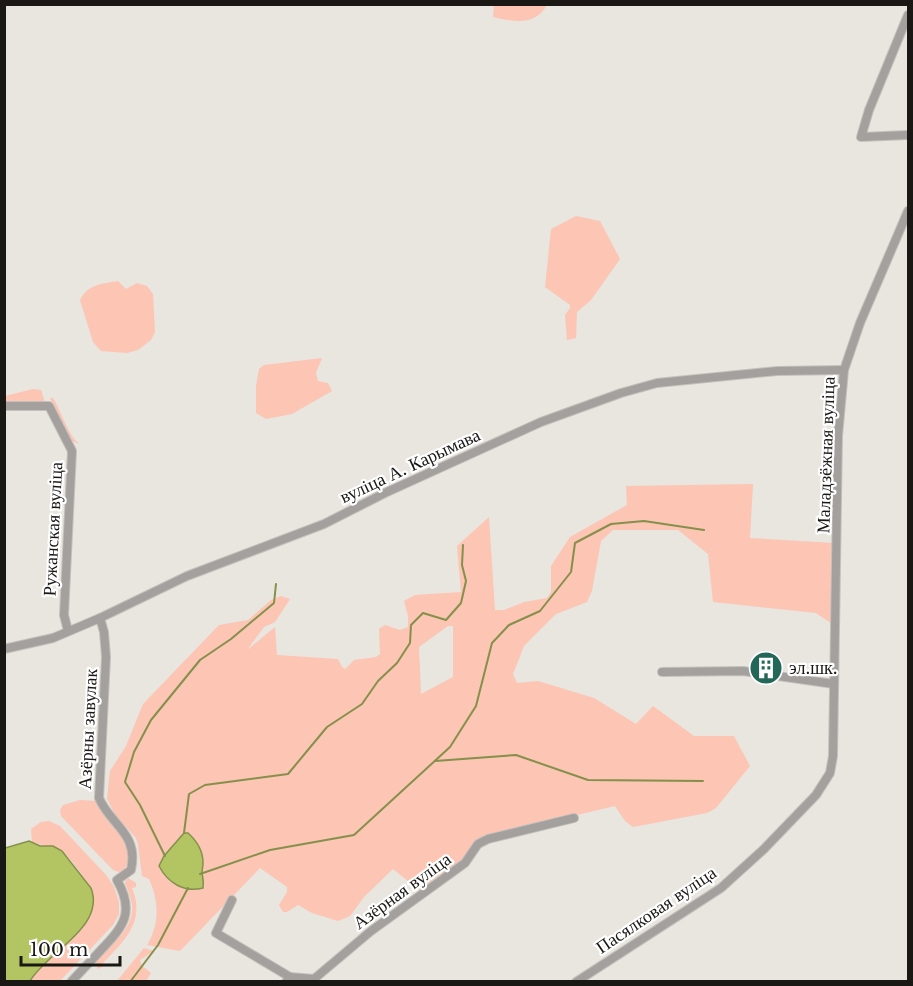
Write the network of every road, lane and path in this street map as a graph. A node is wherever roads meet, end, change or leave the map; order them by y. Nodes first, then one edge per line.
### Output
1 (909, 15) edge
2 (909, 135) edge
3 (909, 211) edge
4 (844, 370) junction
5 (4, 406) edge
6 (100, 618) junction
7 (68, 631) junction
8 (836, 641) joint
9 (4, 650) edge
10 (662, 672) dead end
11 (834, 684) junction
12 (574, 818) dead end
13 (232, 900) dead end
14 (288, 979) edge
15 (71, 981) edge
16 (576, 981) edge

1 - 2 street
3 - 4 street, Маладзёжная вуліца
4 - 6 street, вуліца А. Карымава
4 - 8 street, Маладзёжная вуліца
5 - 7 street, Ружанская вуліца
6 - 7 street, вуліца А. Карымава
6 - 15 street, Азёрны завулак
7 - 9 street, вуліца А. Карымава
8 - 11 street, Пасялковая вуліца
10 - 11 street
11 - 16 street, Пасялковая вуліца
12 - 14 street, Азёрная вуліца
13 - 14 street

